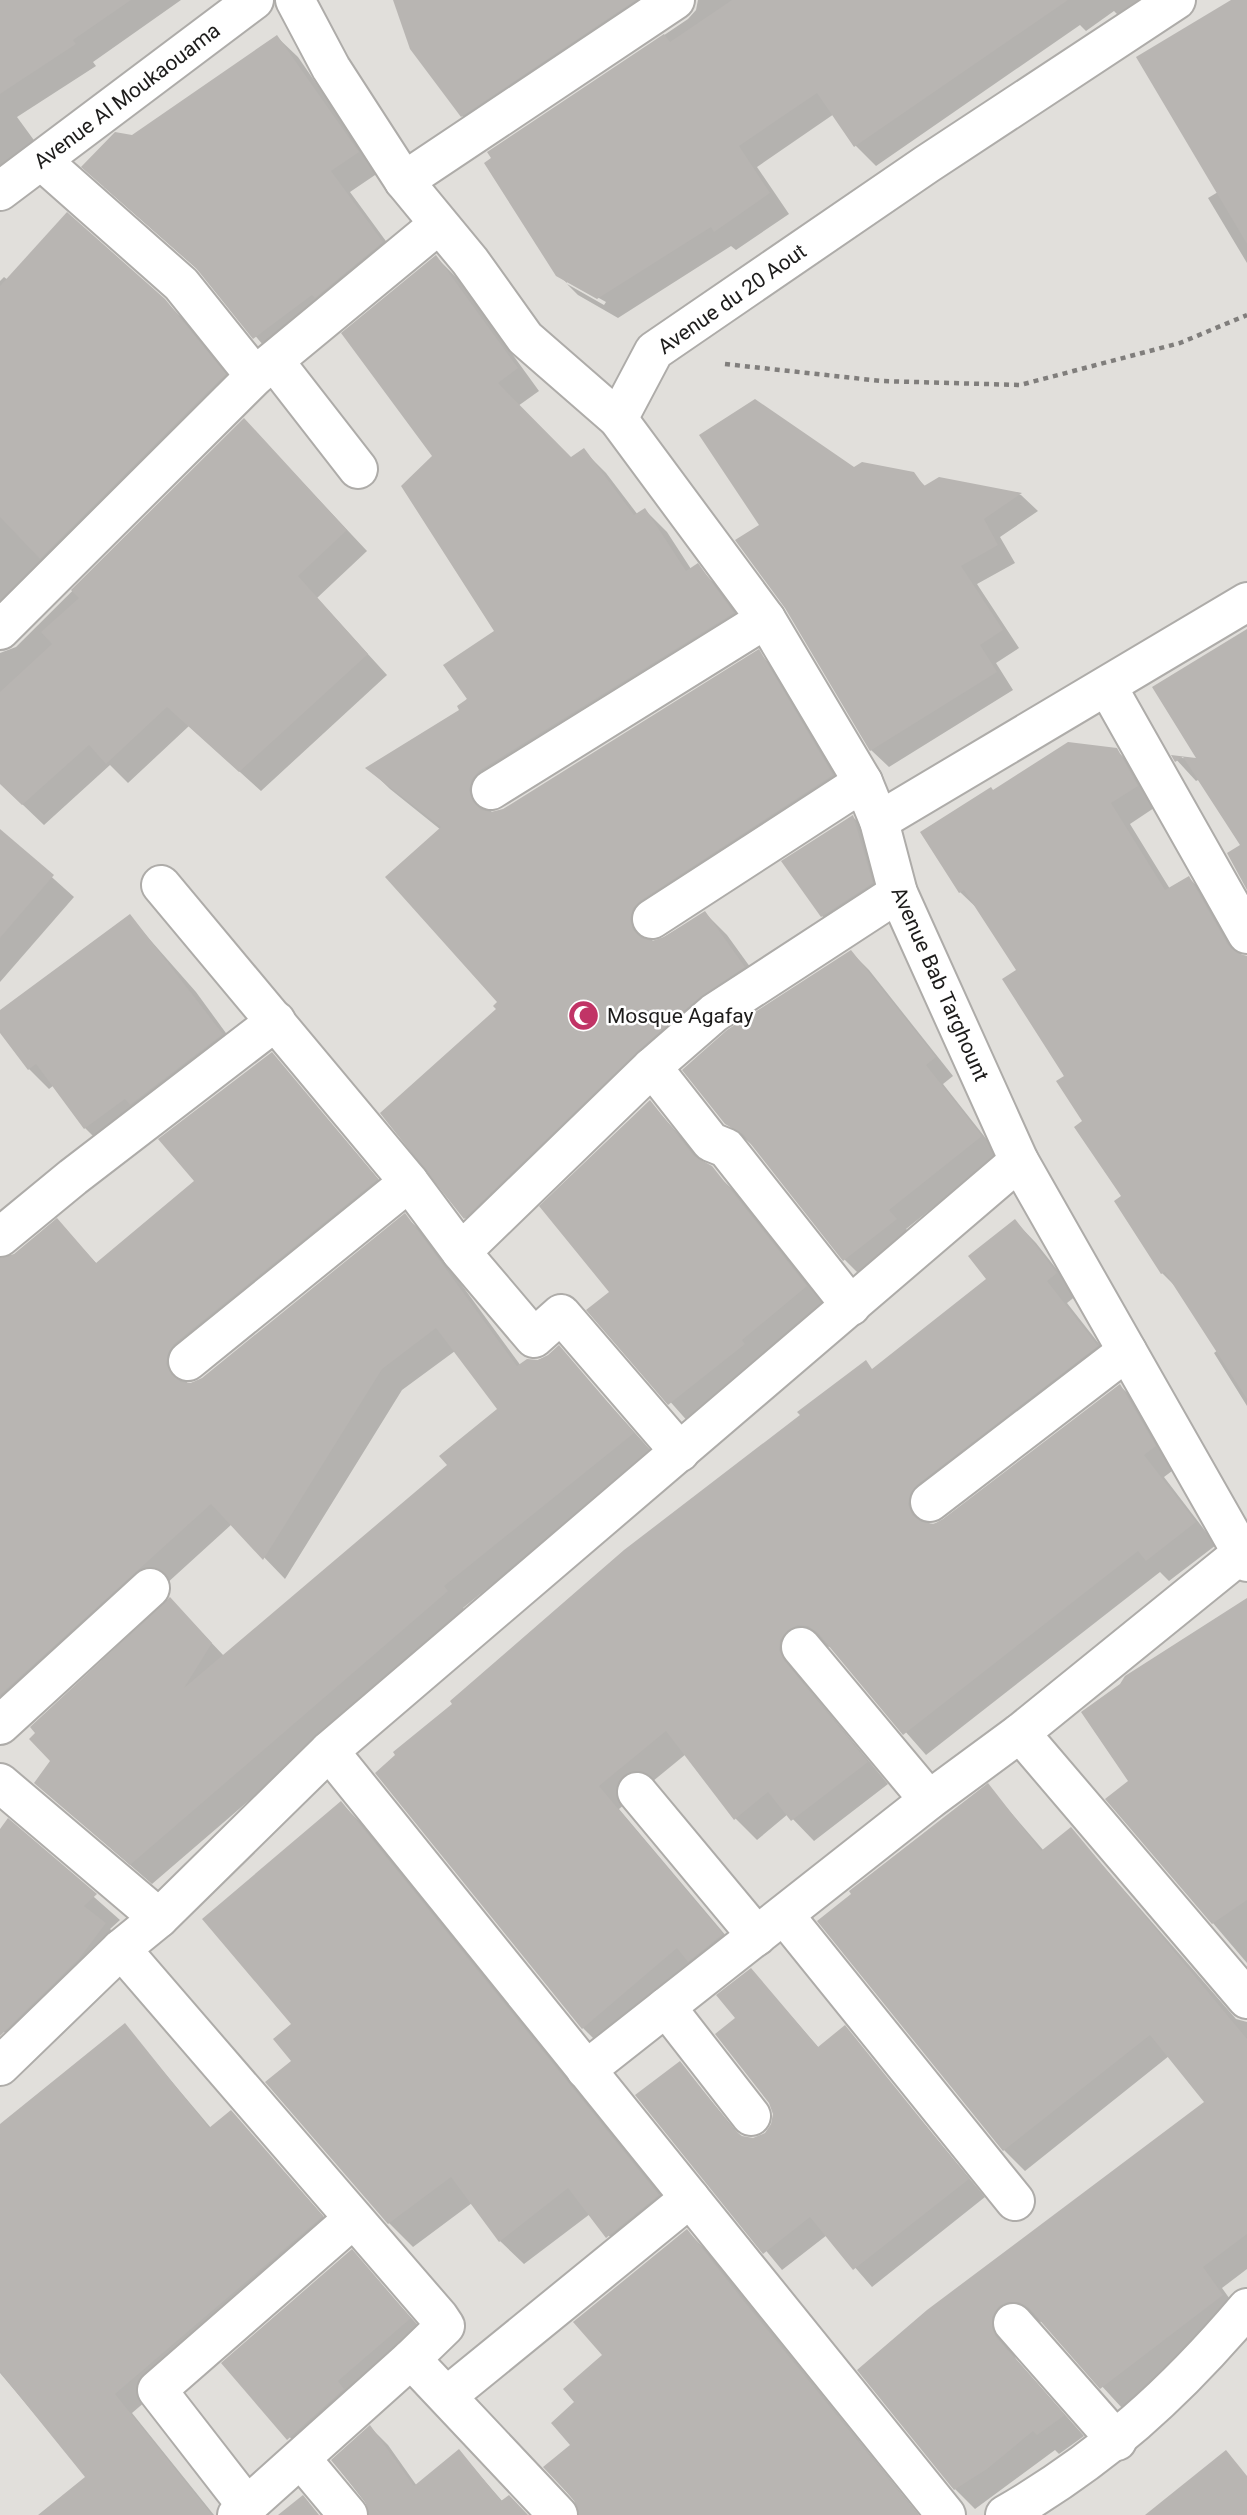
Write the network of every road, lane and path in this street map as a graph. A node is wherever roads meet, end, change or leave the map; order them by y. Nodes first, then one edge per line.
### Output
1 (254, 0) edge
2 (295, 0) edge
3 (675, 0) edge
4 (1176, 0) edge
5 (42, 161) junction
6 (404, 181) junction
7 (0, 191) edge
8 (438, 225) junction
9 (1247, 315) edge
10 (654, 351) junction
11 (264, 369) junction
12 (618, 419) junction
13 (358, 469) dead end
14 (1247, 603) edge
15 (766, 619) junction
16 (0, 630) edge
17 (1107, 685) junction
18 (863, 782) junction
19 (491, 790) dead end
20 (879, 821) junction
21 (161, 885) dead end
22 (898, 893) junction
23 (652, 919) dead end
24 (1247, 934) edge
25 (276, 1021) junction
26 (652, 1067) junction
27 (1019, 1161) junction
28 (409, 1182) junction
29 (0, 1237) edge
30 (461, 1252) junction
31 (851, 1306) junction
32 (1127, 1352) junction
33 (188, 1361) dead end
34 (680, 1452) junction
35 (930, 1502) dead end
36 (1244, 1557) edge
37 (150, 1588) dead end
38 (801, 1647) dead end
39 (0, 1725) edge
40 (1020, 1733) junction
41 (329, 1751) junction
42 (0, 1783) edge
43 (637, 1792) dead end
44 (929, 1800) junction
45 (159, 1918) junction
46 (770, 1925) junction
47 (121, 1949) junction
48 (1247, 1999) edge
49 (666, 2007) junction
50 (0, 2066) edge
51 (586, 2070) junction
52 (751, 2116) dead end
53 (690, 2198) junction
54 (1015, 2201) dead end
55 (353, 2219) junction
56 (1247, 2308) edge
57 (1013, 2323) dead end
58 (411, 2359) junction
59 (447, 2396) junction
60 (1117, 2441) junction
61 (302, 2460) junction
62 (242, 2511) edge
63 (348, 2515) edge
64 (558, 2515) edge
65 (946, 2515) edge
66 (1006, 2515) edge

1 - 5 street, Avenue Al Moukaouama
2 - 6 street
3 - 6 street
4 - 10 street, Avenue du 20 Aout
5 - 7 street, Avenue Al Moukaouama
5 - 11 street
6 - 8 street
8 - 11 street
8 - 12 street
9 - 10 path
10 - 12 street, Avenue du 20 Aout
11 - 13 street
11 - 16 street
12 - 15 street, Avenue Bab Targhount
14 - 17 street
15 - 18 street, Avenue Bab Targhount
15 - 19 street
17 - 20 street
17 - 24 street
18 - 20 street, Avenue Bab Targhount
18 - 23 street
20 - 22 street, Avenue Bab Targhount
21 - 25 street
22 - 26 street
22 - 27 street, Avenue Bab Targhount
25 - 28 street
25 - 29 street
26 - 30 street
26 - 31 street
27 - 31 street
27 - 32 street, Avenue Bab Targhount
28 - 30 street
28 - 33 street
30 - 34 street
31 - 34 street
32 - 35 street
32 - 36 street, Avenue Bab Targhount
34 - 41 street
36 - 40 street
37 - 39 street
38 - 44 street
40 - 44 street
40 - 48 street
41 - 45 street
41 - 51 street
42 - 45 street
43 - 46 street
44 - 46 street
45 - 47 street
46 - 49 street
46 - 54 street
47 - 50 street
47 - 55 street
49 - 51 street
49 - 52 street
51 - 53 street
53 - 59 street
53 - 65 street
55 - 58 street
55 - 62 street
56 - 60 street
57 - 60 street
58 - 59 street
58 - 61 street
59 - 64 street
60 - 66 street
61 - 62 street
61 - 63 street

